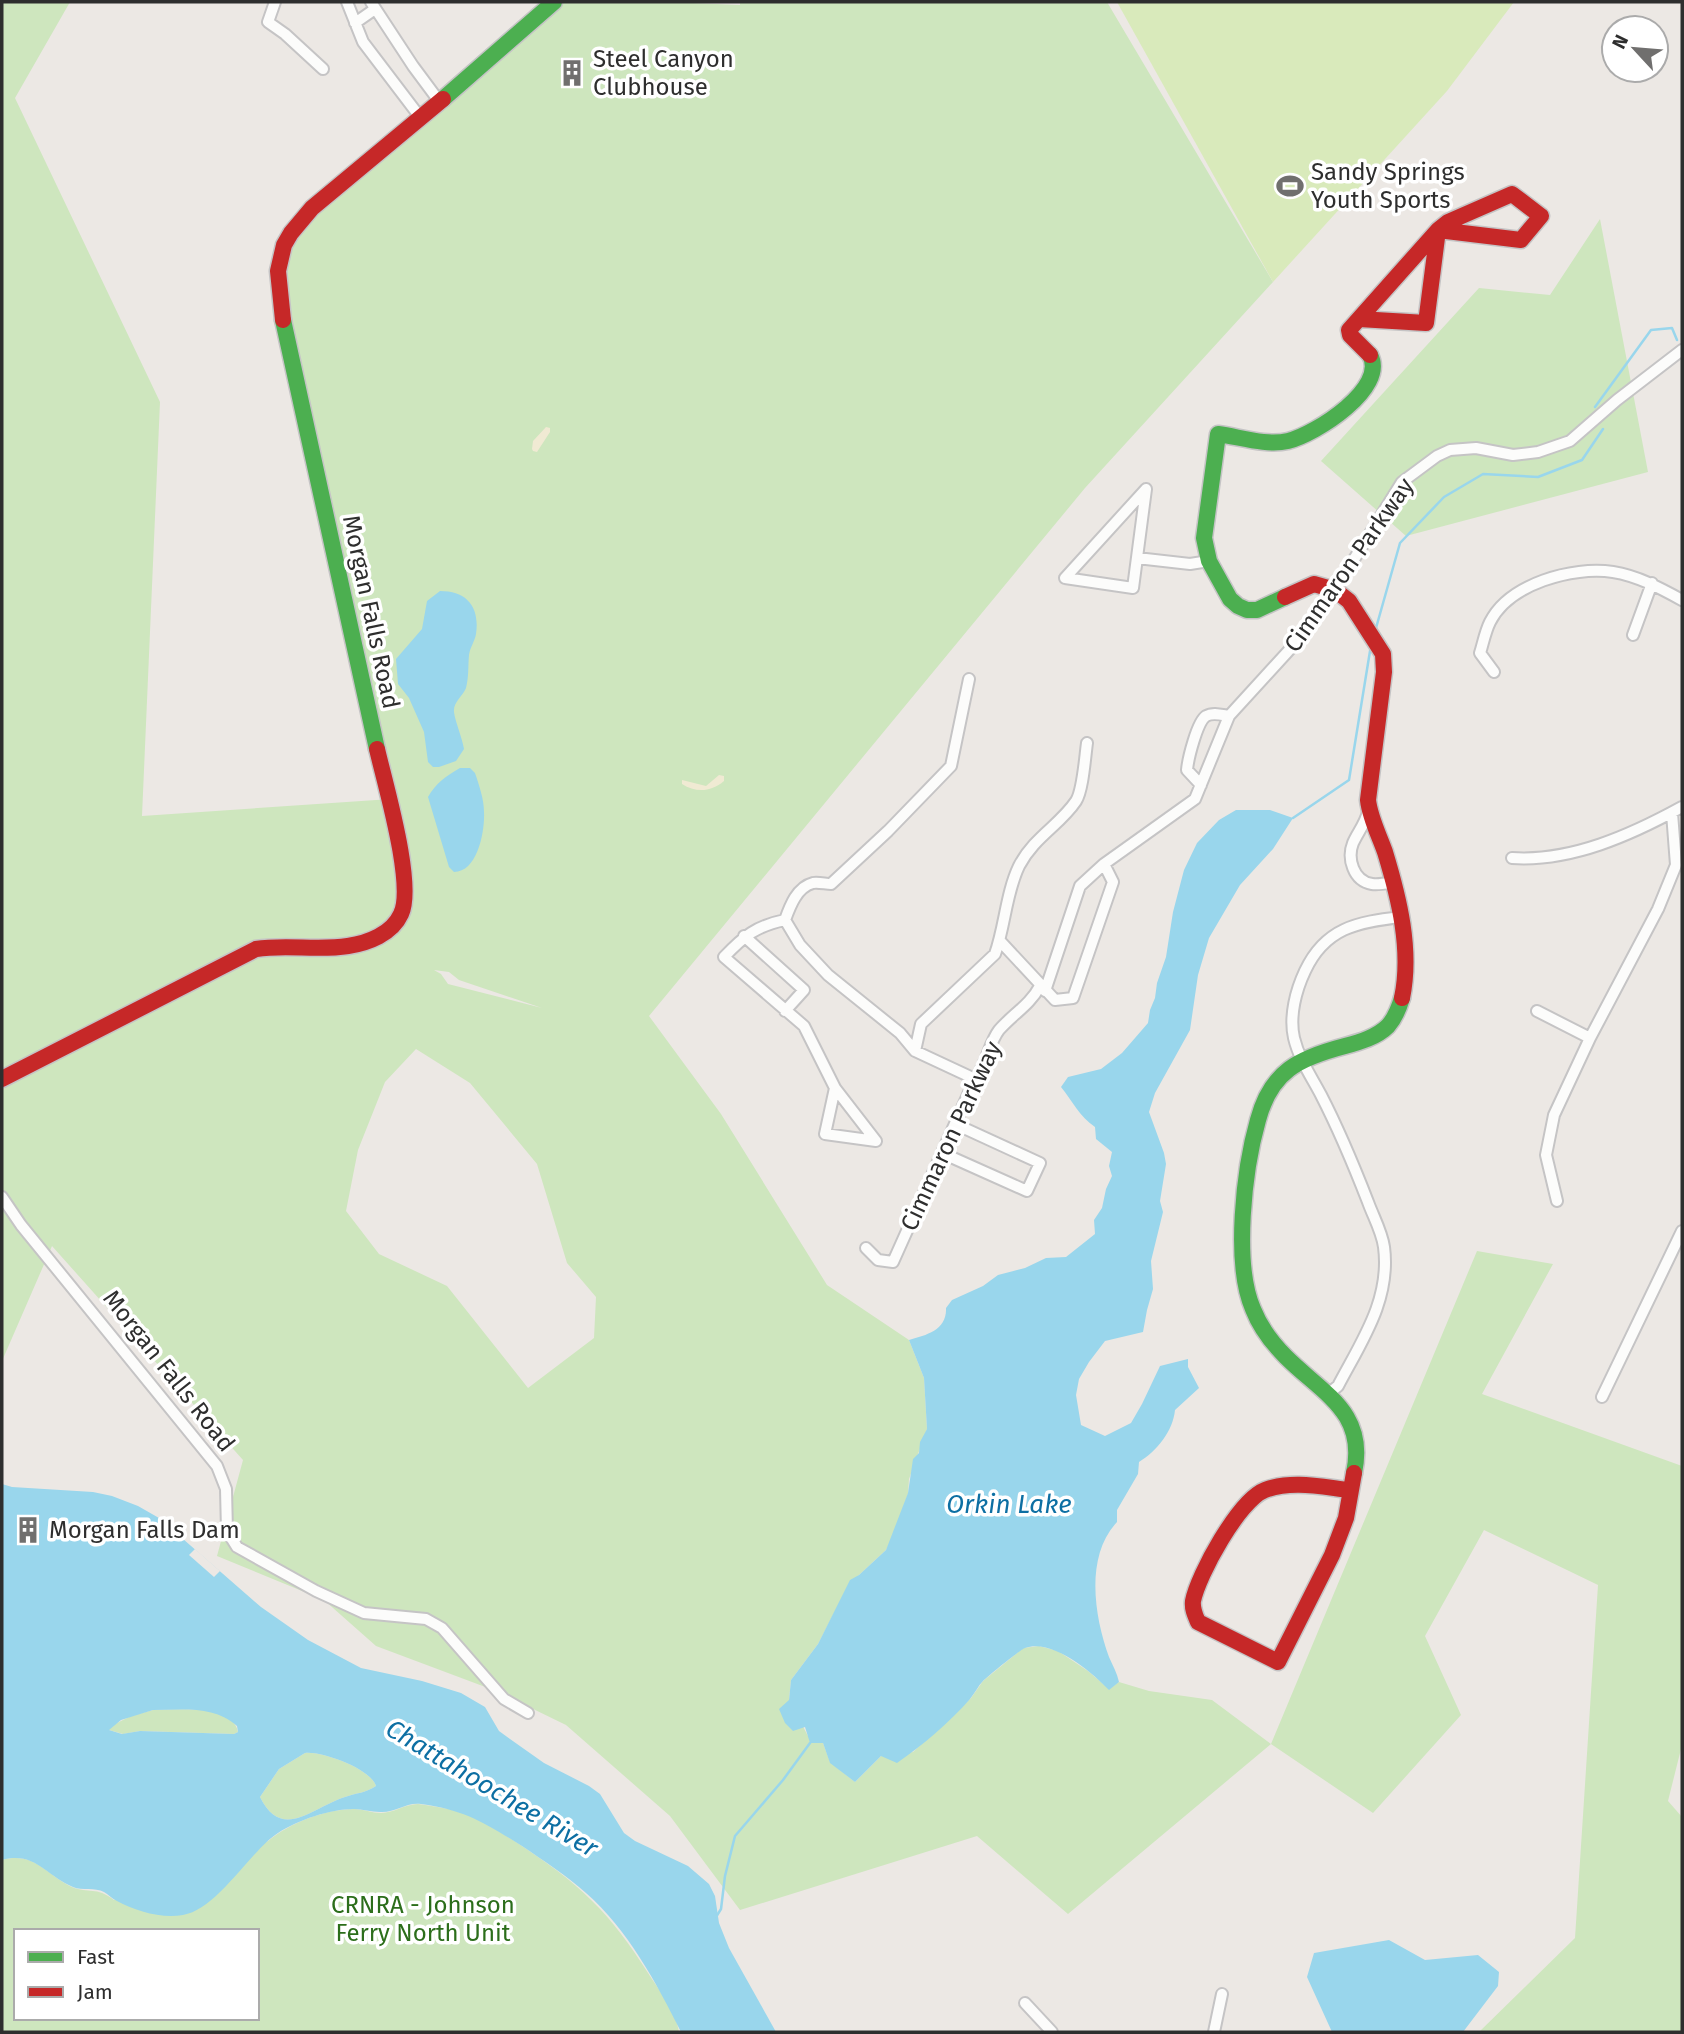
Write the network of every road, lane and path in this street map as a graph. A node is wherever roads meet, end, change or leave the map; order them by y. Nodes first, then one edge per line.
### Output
1 (275, 2) edge
2 (347, 2) edge
3 (554, 2) edge
4 (373, 5) edge
5 (355, 23) junction
6 (323, 69) dead end
7 (439, 102) junction
8 (420, 117) junction
9 (1438, 230) junction
10 (1359, 319) junction
11 (1682, 350) edge
12 (1137, 558) junction
13 (1209, 561) junction
14 (1651, 583) junction
15 (1335, 590) junction
16 (1682, 600) edge
17 (1633, 635) dead end
18 (1494, 672) dead end
19 (969, 679) dead end
20 (1229, 716) junction
21 (1087, 743) dead end
22 (1201, 785) junction
23 (1677, 810) edge
24 (1369, 811) junction
25 (1512, 858) dead end
26 (1104, 864) junction
27 (1395, 882) junction
28 (1401, 917) junction
29 (785, 920) junction
30 (744, 936) junction
31 (1000, 940) junction
32 (1042, 988) junction
33 (785, 1011) junction
34 (1537, 1011) dead end
35 (1590, 1038) junction
36 (915, 1051) junction
37 (1301, 1060) junction
38 (2, 1079) edge
39 (975, 1079) junction
40 (835, 1088) junction
41 (955, 1124) junction
42 (942, 1153) junction
43 (2, 1197) edge
44 (1557, 1200) dead end
45 (1682, 1231) edge
46 (866, 1248) dead end
47 (1328, 1394) junction
48 (1602, 1398) dead end
49 (1350, 1490) junction
50 (528, 1713) dead end
51 (1222, 1994) dead end
52 (1025, 2003) dead end
53 (1052, 2032) edge
54 (1214, 2032) edge

1 - 6 street
2 - 5 street
3 - 7 street, Morgan Falls Road
4 - 5 street
4 - 7 street
5 - 8 street
7 - 8 street, Morgan Falls Road
8 - 38 street, Morgan Falls Road
9 - 9 street
9 - 10 street
9 - 10 street
10 - 13 street
11 - 15 street, Cimmaron Parkway
12 - 12 street
12 - 13 street
13 - 15 street
14 - 16 street
14 - 17 street
14 - 18 street
15 - 20 street, Cimmaron Parkway
15 - 24 street
19 - 29 street
20 - 22 street, Cimmaron Parkway
20 - 22 street
21 - 31 street
22 - 26 street, Cimmaron Parkway
23 - 25 street
23 - 35 street
24 - 27 street
24 - 27 street
26 - 32 street, Cimmaron Parkway
26 - 32 street
27 - 28 street
28 - 37 street
28 - 37 street
29 - 30 street
29 - 36 street
30 - 33 street
30 - 33 street
31 - 32 street
31 - 36 street
32 - 39 street, Cimmaron Parkway
33 - 40 street
34 - 35 street
35 - 44 street
36 - 39 street
37 - 47 street
37 - 47 street
39 - 41 street, Cimmaron Parkway
40 - 40 street
41 - 42 street, Cimmaron Parkway
41 - 42 street
42 - 46 street, Cimmaron Parkway
43 - 50 street, Morgan Falls Road
45 - 48 street
47 - 49 street
49 - 49 street
51 - 54 street
52 - 53 street

